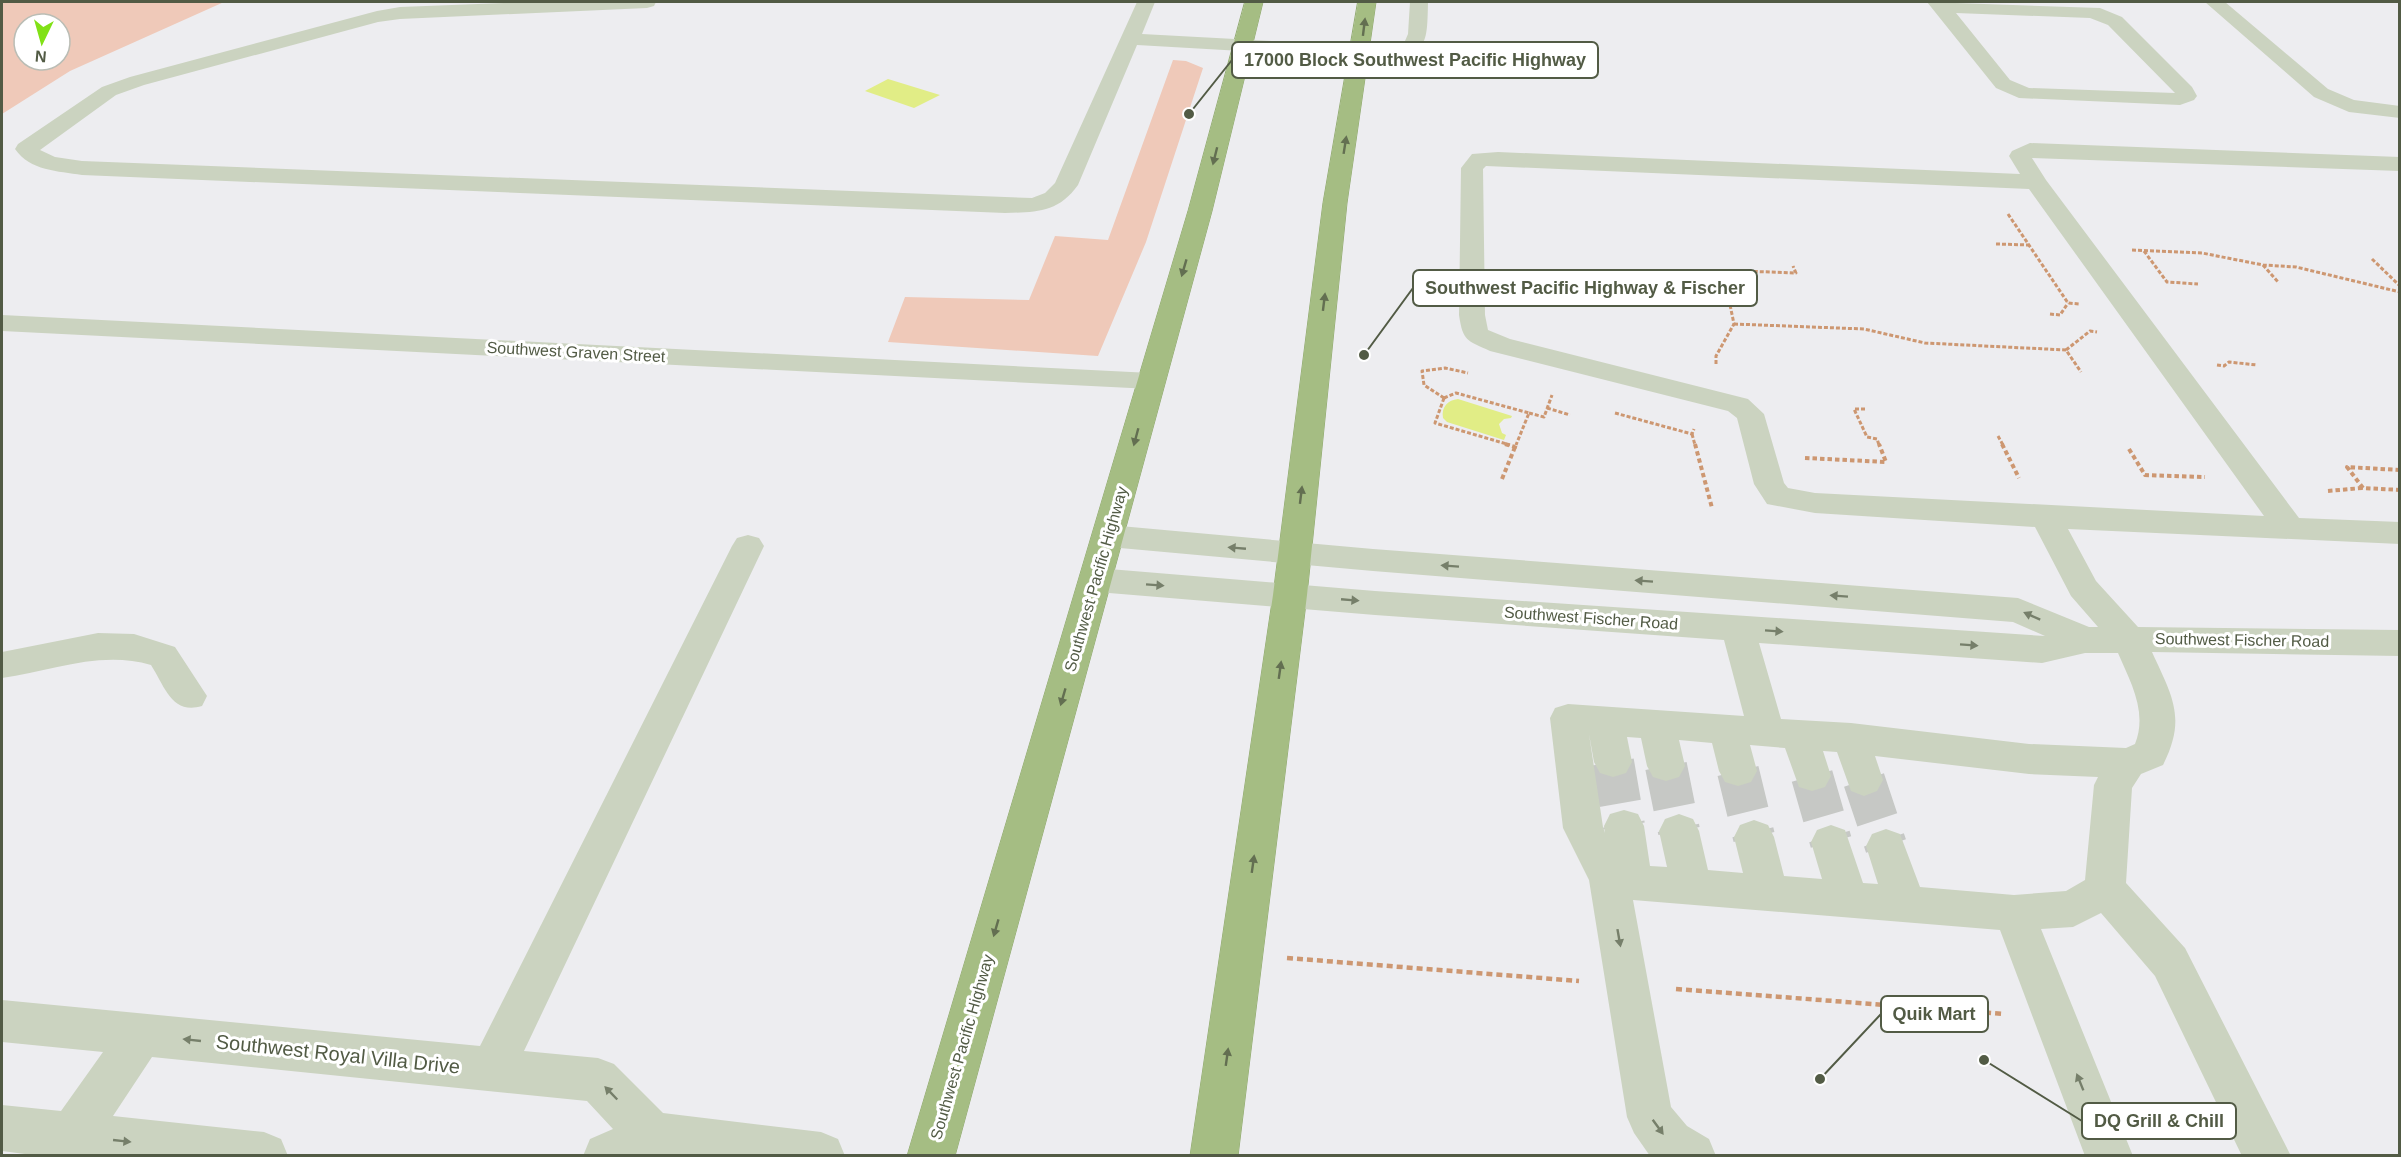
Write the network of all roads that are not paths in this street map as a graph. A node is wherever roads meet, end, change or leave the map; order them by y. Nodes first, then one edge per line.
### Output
1 (647, 2) edge
2 (1146, 2) edge
3 (1254, 2) edge
4 (1367, 2) edge
5 (1419, 2) edge
6 (2214, 2) edge
7 (1939, 4) edge
8 (2092, 7) edge
9 (1130, 39) junction
10 (1243, 45) junction
11 (1361, 52) junction
12 (2400, 112) edge
13 (2400, 164) edge
14 (2036, 182) junction
15 (2, 323) edge
16 (1151, 381) junction
17 (2046, 517) junction
18 (2289, 526) junction
19 (2400, 533) edge
20 (1109, 536) junction
21 (748, 546) dead end
22 (1295, 554) junction
23 (1097, 580) junction
24 (1290, 595) junction
25 (1738, 628) junction
26 (2129, 639) junction
27 (2085, 640) junction
28 (2400, 643) edge
29 (2, 665) edge
30 (189, 696) dead end
31 (1606, 720) junction
32 (1657, 724) junction
33 (1727, 729) junction
34 (1783, 734) junction
35 (1851, 738) junction
36 (1613, 762) tunnel mouth
37 (2128, 763) junction
38 (1666, 766) tunnel mouth
39 (1738, 771) tunnel mouth
40 (1812, 776) tunnel mouth
41 (1864, 780) tunnel mouth
42 (1624, 826) tunnel mouth
43 (1680, 831) tunnel mouth
44 (1754, 837) tunnel mouth
45 (1832, 842) tunnel mouth
46 (1886, 846) tunnel mouth
47 (1621, 881) junction
48 (1691, 887) junction
49 (2105, 890) junction
50 (1768, 893) junction
51 (1848, 900) junction
52 (1905, 904) junction
53 (2014, 913) junction
54 (2, 1022) edge
55 (141, 1035) junction
56 (492, 1069) junction
57 (2, 1128) edge
58 (72, 1136) junction
59 (648, 1145) edge
60 (264, 1155) edge
61 (607, 1155) edge
62 (821, 1155) edge
63 (931, 1155) edge
64 (1214, 1155) edge
65 (1692, 1155) edge
66 (2109, 1155) edge
67 (2267, 1155) edge

1 - 9 street
2 - 9 street
3 - 10 highway, Southwest Pacific Highway
11 -> 4 highway
5 - 11 street
6 - 12 street
7 - 8 street
7 - 8 street
9 - 10 street
10 - 11 street
10 -> 16 highway, Southwest Pacific Highway
22 -> 11 highway
13 - 14 street
14 - 17 street
14 - 18 street
15 - 16 street, Southwest Graven Street
16 -> 20 highway, Southwest Pacific Highway
17 - 18 street
17 - 26 street
18 - 19 street
22 -> 20 street, Southwest Fischer Road
20 - 23 highway, Southwest Pacific Highway
21 - 56 street
22 - 24 highway
27 -> 22 street, Southwest Fischer Road
23 -> 24 street, Southwest Fischer Road
23 -> 63 highway, Southwest Pacific Highway
24 -> 25 street, Southwest Fischer Road
64 -> 24 highway
25 -> 27 street, Southwest Fischer Road
25 - 34 street
26 - 27 street, Southwest Fischer Road
26 - 28 street, Southwest Fischer Road
26 - 37 street
29 - 30 street
31 - 32 street
31 - 36 street
31 - 47 street
32 - 33 street
32 - 38 street
33 - 34 street
33 - 39 street
34 - 35 street
34 - 40 street
35 - 37 street
35 - 41 street
37 - 49 street
42 - 47 street
43 - 48 street
44 - 50 street
45 - 51 street
46 - 52 street
47 - 48 street
47 -> 65 street
48 - 50 street
49 - 53 street
49 - 67 street
50 - 51 street
51 - 52 street
52 - 53 street
66 -> 53 street
54 - 55 street, Southwest Royal Villa Drive
56 -> 55 street, Southwest Royal Villa Drive
55 - 58 street
59 -> 56 street, Southwest Royal Villa Drive
57 - 58 street
58 -> 60 street
59 - 61 street
59 - 62 street

